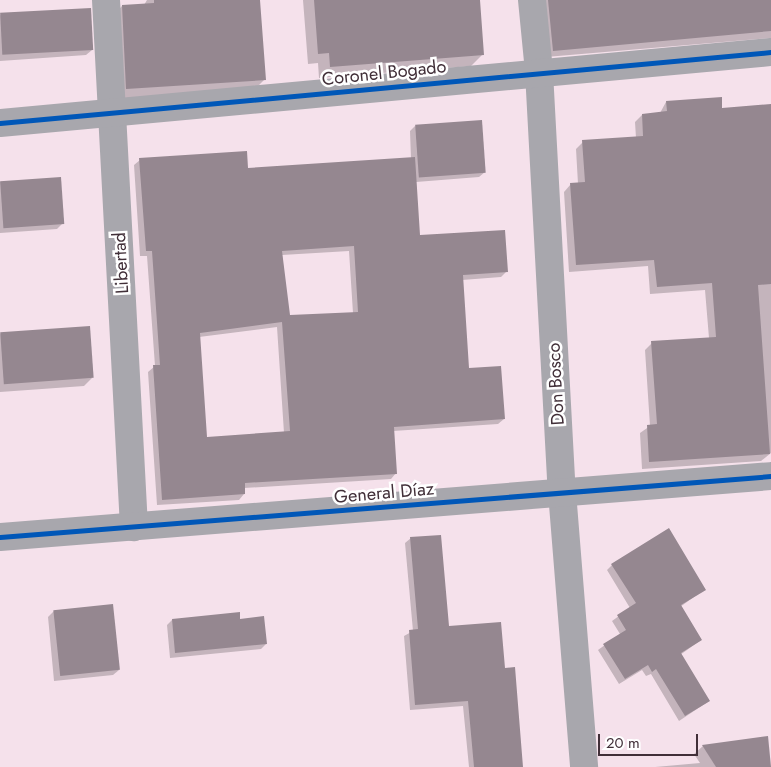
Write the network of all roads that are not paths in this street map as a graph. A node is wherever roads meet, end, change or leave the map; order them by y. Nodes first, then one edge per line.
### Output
1 (106, 0) edge
2 (532, 0) edge
3 (771, 52) edge
4 (539, 72) junction
5 (114, 114) junction
6 (0, 123) edge
7 (771, 476) edge
8 (562, 492) junction
9 (134, 527) junction
10 (0, 538) edge
11 (584, 767) edge

1 - 5 street, Libertad
2 - 4 street, Don Bosco
3 - 4 street, Coronel Bogado
4 - 5 street, Coronel Bogado
4 - 8 street, Don Bosco
5 - 6 street, Coronel Bogado
5 - 9 street, Libertad
7 - 8 street, General Díaz
8 - 9 street, General Díaz
8 - 11 street, Don Bosco
9 - 10 street, General Díaz

